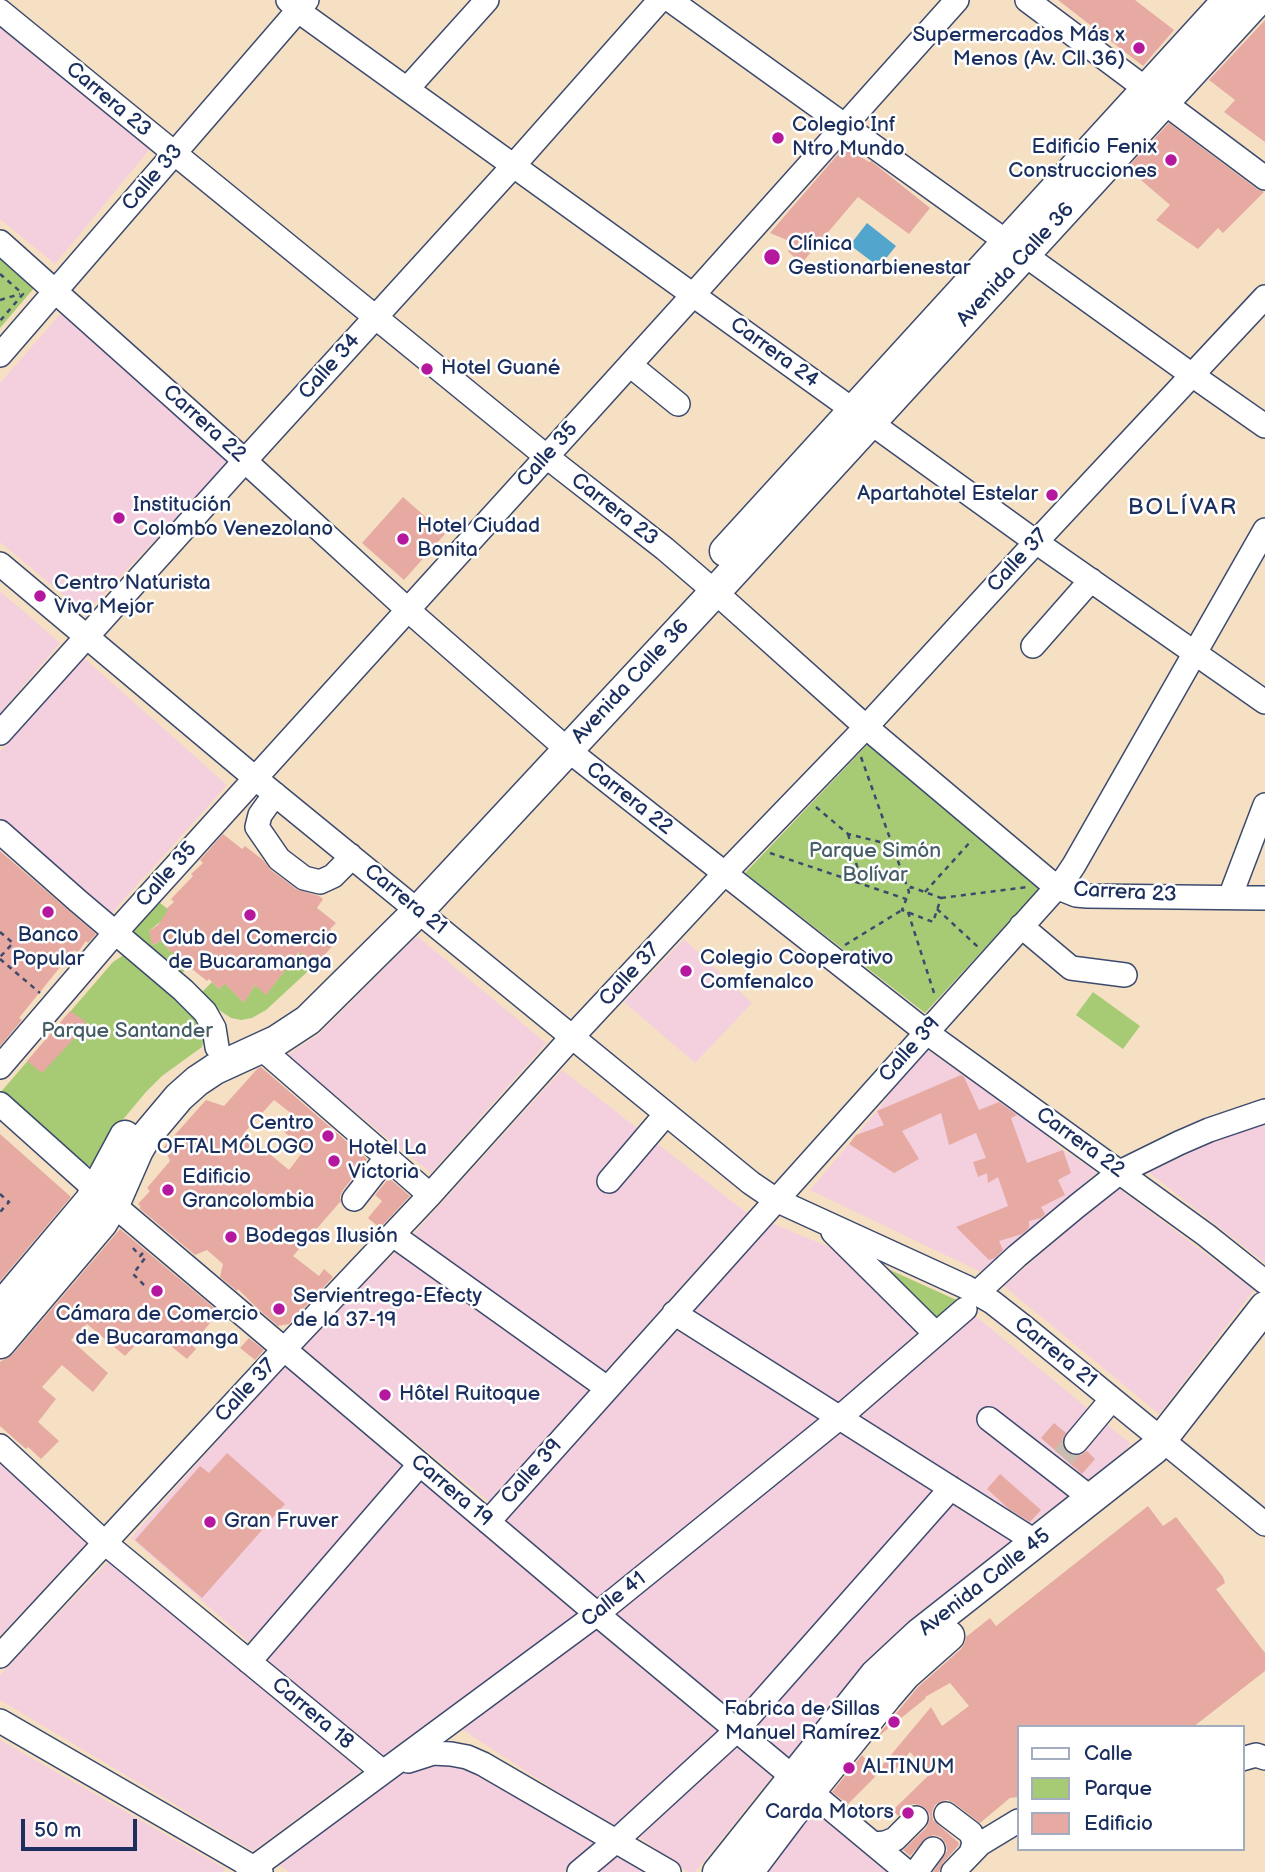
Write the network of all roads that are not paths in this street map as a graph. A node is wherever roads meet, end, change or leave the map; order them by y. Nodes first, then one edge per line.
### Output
1 (487, 0) edge
2 (660, 0) edge
3 (670, 0) edge
4 (957, 0) edge
5 (1027, 0) edge
6 (1228, 0) edge
7 (1258, 0) edge
8 (297, 3) edge
9 (0, 11) edge
10 (407, 89) junction
11 (1155, 96) junction
12 (845, 125) junction
13 (174, 154) junction
14 (514, 165) junction
15 (1265, 178) edge
16 (0, 242) edge
17 (1016, 249) junction
18 (55, 291) junction
19 (694, 295) junction
20 (1265, 297) edge
21 (375, 317) junction
22 (0, 355) edge
23 (630, 365) junction
24 (1192, 375) junction
25 (678, 404) dead end
26 (862, 417) junction
27 (1265, 426) edge
28 (547, 457) junction
29 (245, 461) junction
30 (1265, 530) edge
31 (1036, 542) junction
32 (0, 564) edge
33 (1091, 580) junction
34 (707, 585) junction
35 (408, 610) junction
36 (87, 637) junction
37 (1033, 646) dead end
38 (1195, 653) junction
39 (1265, 702) edge
40 (861, 732) junction
41 (0, 733) edge
42 (560, 744) junction
43 (255, 778) junction
44 (275, 794) junction
45 (1265, 805) edge
46 (0, 831) edge
47 (350, 855) junction
48 (724, 874) junction
49 (1054, 886) junction
50 (1230, 897) junction
51 (1265, 898) edge
52 (411, 905) junction
53 (1021, 926) junction
54 (115, 933) junction
55 (1125, 975) dead end
56 (933, 1024) junction
57 (572, 1037) junction
58 (217, 1047) junction
59 (261, 1048) junction
60 (0, 1067) edge
61 (0, 1104) edge
62 (1265, 1111) edge
63 (666, 1114) junction
64 (387, 1157) junction
65 (1120, 1172) junction
66 (608, 1181) dead end
67 (430, 1195) junction
68 (105, 1198) junction
69 (354, 1199) dead end
70 (776, 1200) junction
71 (820, 1220) junction
72 (393, 1235) junction
73 (1265, 1282) edge
74 (971, 1301) junction
75 (1265, 1307) edge
76 (0, 1308) edge
77 (674, 1313) junction
78 (935, 1334) junction
79 (1265, 1339) edge
80 (0, 1343) edge
81 (284, 1349) junction
82 (607, 1388) junction
83 (1112, 1399) junction
84 (839, 1418) junction
85 (989, 1419) dead end
86 (0, 1446) edge
87 (1169, 1446) junction
88 (1064, 1456) junction
89 (420, 1464) junction
90 (951, 1488) junction
91 (1091, 1499) junction
92 (488, 1522) junction
93 (1265, 1524) edge
94 (1036, 1542) junction
95 (105, 1543) junction
96 (597, 1614) junction
97 (0, 1656) edge
98 (249, 1662) junction
99 (0, 1721) edge
100 (737, 1730) junction
101 (383, 1772) junction
102 (802, 1784) junction
103 (946, 1814) dead end
104 (916, 1818) dead end
105 (1016, 1823) edge
106 (616, 1841) junction
107 (874, 1844) junction
108 (933, 1849) dead end
109 (971, 1853) junction
110 (254, 1871) edge
111 (579, 1872) edge
112 (669, 1872) edge
113 (718, 1872) edge
114 (748, 1872) edge
115 (907, 1872) edge
116 (916, 1872) edge
117 (953, 1872) edge

1 - 10 street
2 - 14 street, Calle 34
3 - 12 street
4 - 12 street, Calle 35
5 - 11 street
6 - 11 main road, Avenida Calle 36
7 - 11 main road, Avenida Calle 36
8 - 10 street, Carrera 24
8 - 13 street, Calle 33
9 - 13 street, Carrera 23
10 - 14 street, Carrera 24
11 - 15 street
11 - 17 main road, Avenida Calle 36
12 - 17 street
12 - 19 street, Calle 35
13 - 18 street, Calle 33
13 - 21 street, Carrera 23
14 - 19 street, Carrera 24
14 - 21 street, Calle 34
16 - 18 street, Carrera 22
17 - 24 street
17 - 26 main road, Avenida Calle 36
18 - 22 street, Calle 33
18 - 29 street, Carrera 22
19 - 23 street, Calle 35
19 - 26 street, Carrera 24
20 - 24 street, Calle 37
21 - 28 street, Carrera 23
21 - 29 street, Calle 34
23 - 25 street
23 - 28 street, Calle 35
24 - 27 street
24 - 31 street, Calle 37
26 - 31 street, Carrera 24
26 - 34 main road, Avenida Calle 36
28 - 34 street, Carrera 23
28 - 35 street, Calle 35
29 - 35 street, Carrera 22
29 - 36 street, Calle 34
30 - 38 street, Calle 39
31 - 33 street, Carrera 24
31 - 40 street, Calle 37
32 - 36 street, Carrera 21
33 - 37 street
33 - 38 street, Carrera 24
34 - 40 street, Carrera 23
34 - 42 main road, Avenida Calle 36
35 - 42 street, Carrera 22
35 - 43 street, Calle 35
36 - 41 street, Calle 34
36 - 43 street, Carrera 21
38 - 39 street, Carrera 24
38 - 49 street, Calle 39
40 - 48 street, Calle 37
40 - 49 street, Carrera 23
42 - 48 street, Carrera 22
42 - 52 main road, Avenida Calle 36
43 - 44 street, Carrera 21
43 - 54 street, Calle 35
44 - 47 street, Carrera 21
44 - 47 street
45 - 50 street
46 - 54 street
47 - 52 street, Carrera 21
48 - 56 street, Carrera 22
48 - 57 street, Calle 37
49 - 50 street, Carrera 23
49 - 53 street, Calle 39
50 - 51 street, Carrera 23
52 - 57 street, Carrera 21
52 - 58 main road, Avenida Calle 36
52 - 59 main road, Avenida Calle 36
53 - 55 street
53 - 56 street, Calle 39
54 - 58 street
54 - 60 street, Calle 35
56 - 65 street, Carrera 22
56 - 70 street, Calle 39
57 - 63 street, Carrera 21
57 - 67 street, Calle 37
58 - 68 main road, Avenida Calle 36
59 - 64 street
59 - 68 main road, Avenida Calle 36
61 - 68 street, Carrera 19
62 - 65 street, Calle 41
63 - 66 street
63 - 70 street, Carrera 21
64 - 67 street
64 - 69 street
65 - 73 street, Carrera 22
65 - 74 street, Calle 41
67 - 72 street, Calle 37
68 - 76 main road, Avenida Calle 36
68 - 80 main road, Avenida Calle 36
68 - 81 street, Carrera 19
70 - 71 street, Carrera 21
70 - 77 street, Calle 39
71 - 74 street, Carrera 21
71 - 78 street, Carrera 21
72 - 81 street, Calle 37
72 - 82 street
74 - 78 street, Calle 41
74 - 83 street, Carrera 21
75 - 87 main road, Avenida Calle 45
77 - 82 street, Calle 39
77 - 84 street
78 - 84 street, Calle 41
79 - 87 main road, Avenida Calle 45
81 - 89 street, Carrera 19
81 - 95 street, Calle 37
82 - 92 street, Calle 39
83 - 87 street, Carrera 21
83 - 88 street
84 - 90 street
84 - 96 street, Calle 41
85 - 88 street
86 - 95 street, Carrera 18
87 - 91 main road, Avenida Calle 45
87 - 93 street, Carrera 21
87 - 102 main road, Avenida Calle 45
88 - 91 street
89 - 92 street, Carrera 19
89 - 98 street
90 - 94 street
90 - 100 street
91 - 94 main road, Avenida Calle 45
92 - 96 street, Carrera 19
94 - 102 main road, Avenida Calle 45
95 - 97 street, Calle 37
95 - 98 street, Carrera 18
96 - 100 street, Carrera 19
96 - 101 street, Calle 41
98 - 101 street, Carrera 18
99 - 110 street
100 - 102 street, Carrera 19
100 - 106 street
101 - 106 street
101 - 110 street, Calle 41
102 - 107 street, Carrera 19
102 - 113 main road, Avenida Calle 45
102 - 114 main road, Avenida Calle 45
103 - 109 street
104 - 107 street
105 - 109 street
106 - 111 street
106 - 112 street
107 - 115 street, Carrera 19
108 - 116 street
109 - 117 street

